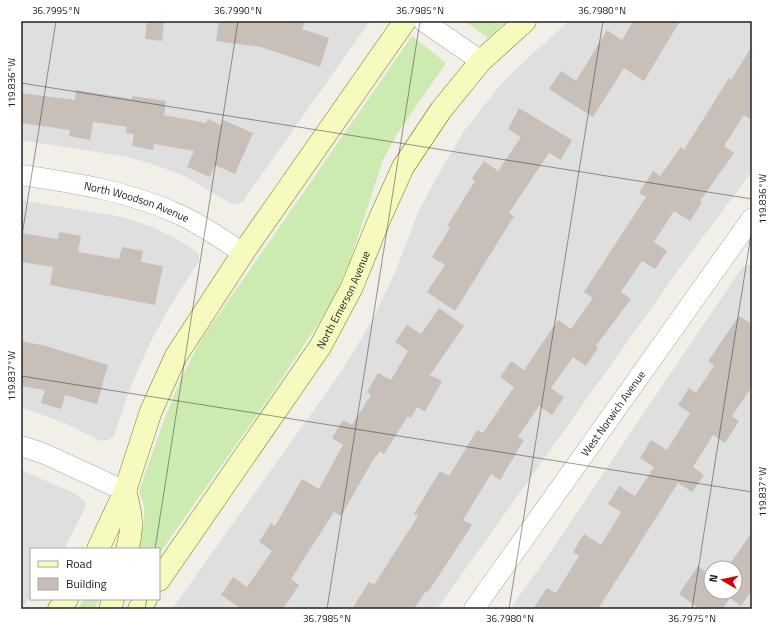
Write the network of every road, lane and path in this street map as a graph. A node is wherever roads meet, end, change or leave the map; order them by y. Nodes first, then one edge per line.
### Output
1 (405, 21) edge
2 (423, 21) edge
3 (525, 21) edge
4 (481, 61) junction
5 (21, 175) edge
6 (750, 224) edge
7 (243, 253) junction
8 (21, 446) edge
9 (125, 491) junction
10 (98, 548) edge
11 (127, 548) edge
12 (160, 579) edge
13 (66, 600) edge
14 (145, 600) edge
15 (59, 609) edge
16 (139, 609) edge
17 (474, 609) edge

1 - 7 street
2 - 4 street
3 - 4 street, North Emerson Avenue
4 - 12 street, North Emerson Avenue
5 - 7 street, North Woodson Avenue
6 - 17 street, West Norwich Avenue
7 - 9 street
8 - 9 street
9 - 10 street
9 - 11 street
13 - 15 street
14 - 16 street

